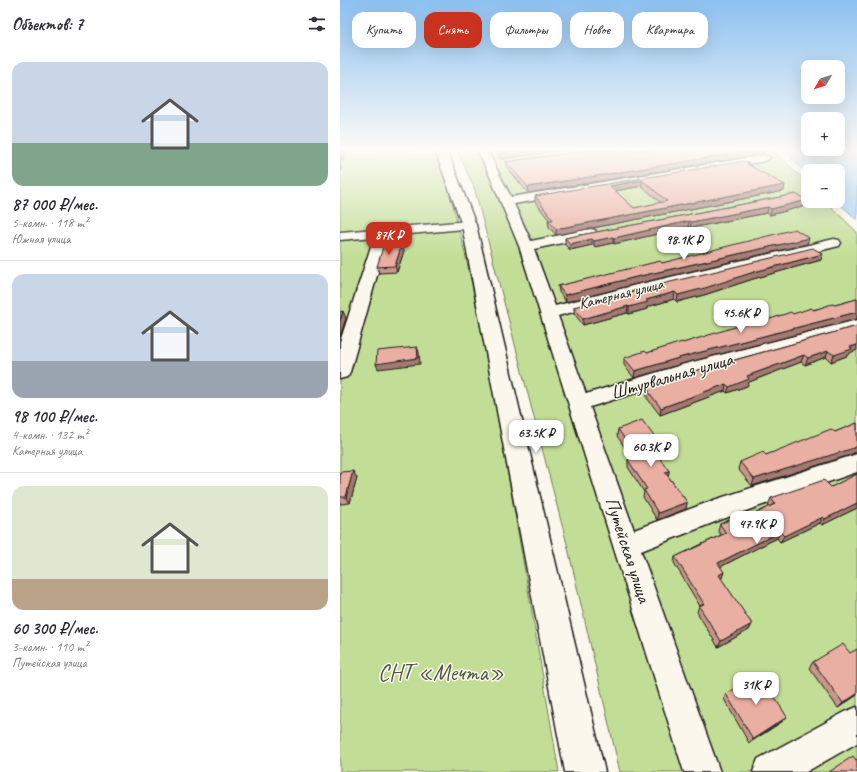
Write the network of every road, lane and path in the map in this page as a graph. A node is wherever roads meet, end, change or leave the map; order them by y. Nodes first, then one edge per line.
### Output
1 (454, 186) edge
2 (501, 186) edge
3 (597, 186) edge
4 (507, 201) junction
5 (469, 225) junction
6 (604, 231) edge
7 (382, 234) junction
8 (340, 236) edge
9 (834, 243) dead end
10 (526, 246) junction
11 (549, 313) junction
12 (857, 325) edge
13 (340, 372) edge
14 (579, 403) junction
15 (857, 463) edge
16 (626, 545) junction
17 (857, 724) edge
18 (585, 772) edge
19 (702, 772) edge
20 (771, 772) edge

1 - 5 street
2 - 4 street, Путейская улица
3 - 4 street
4 - 10 street, Путейская улица
5 - 7 street
5 - 18 street
6 - 10 street
7 - 8 street
7 - 13 street
9 - 11 street, Катерная улица
10 - 11 street, Путейская улица
11 - 14 street, Путейская улица
12 - 14 street, Штурвальная улица
14 - 16 street, Путейская улица
15 - 16 street
16 - 19 street, Путейская улица
17 - 20 street

